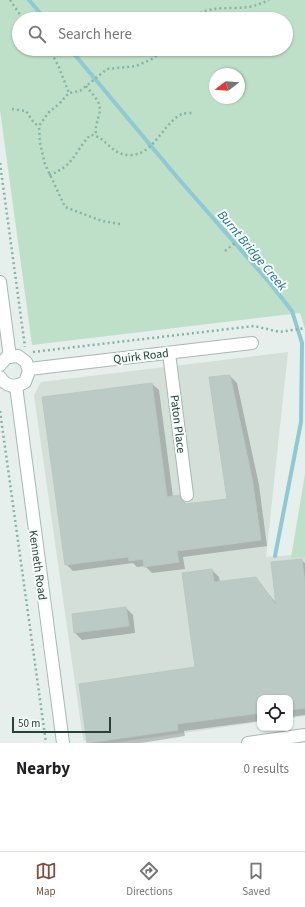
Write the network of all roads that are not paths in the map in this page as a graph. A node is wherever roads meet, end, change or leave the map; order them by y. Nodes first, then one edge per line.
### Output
1 (0, 282) edge
2 (252, 343) dead end
3 (169, 352) junction
4 (10, 356) junction
5 (0, 365) edge
6 (29, 369) junction
7 (0, 377) edge
8 (16, 386) junction
9 (187, 495) dead end
10 (305, 735) edge
11 (63, 743) edge
12 (248, 743) edge

1 - 4 main road
2 - 3 main road, Quirk Road
3 - 6 main road, Quirk Road
3 - 9 main road, Paton Place
4 - 5 main road
4 - 6 main road
6 - 8 main road
7 - 8 main road
8 - 11 main road, Kenneth Road
10 - 12 main road

